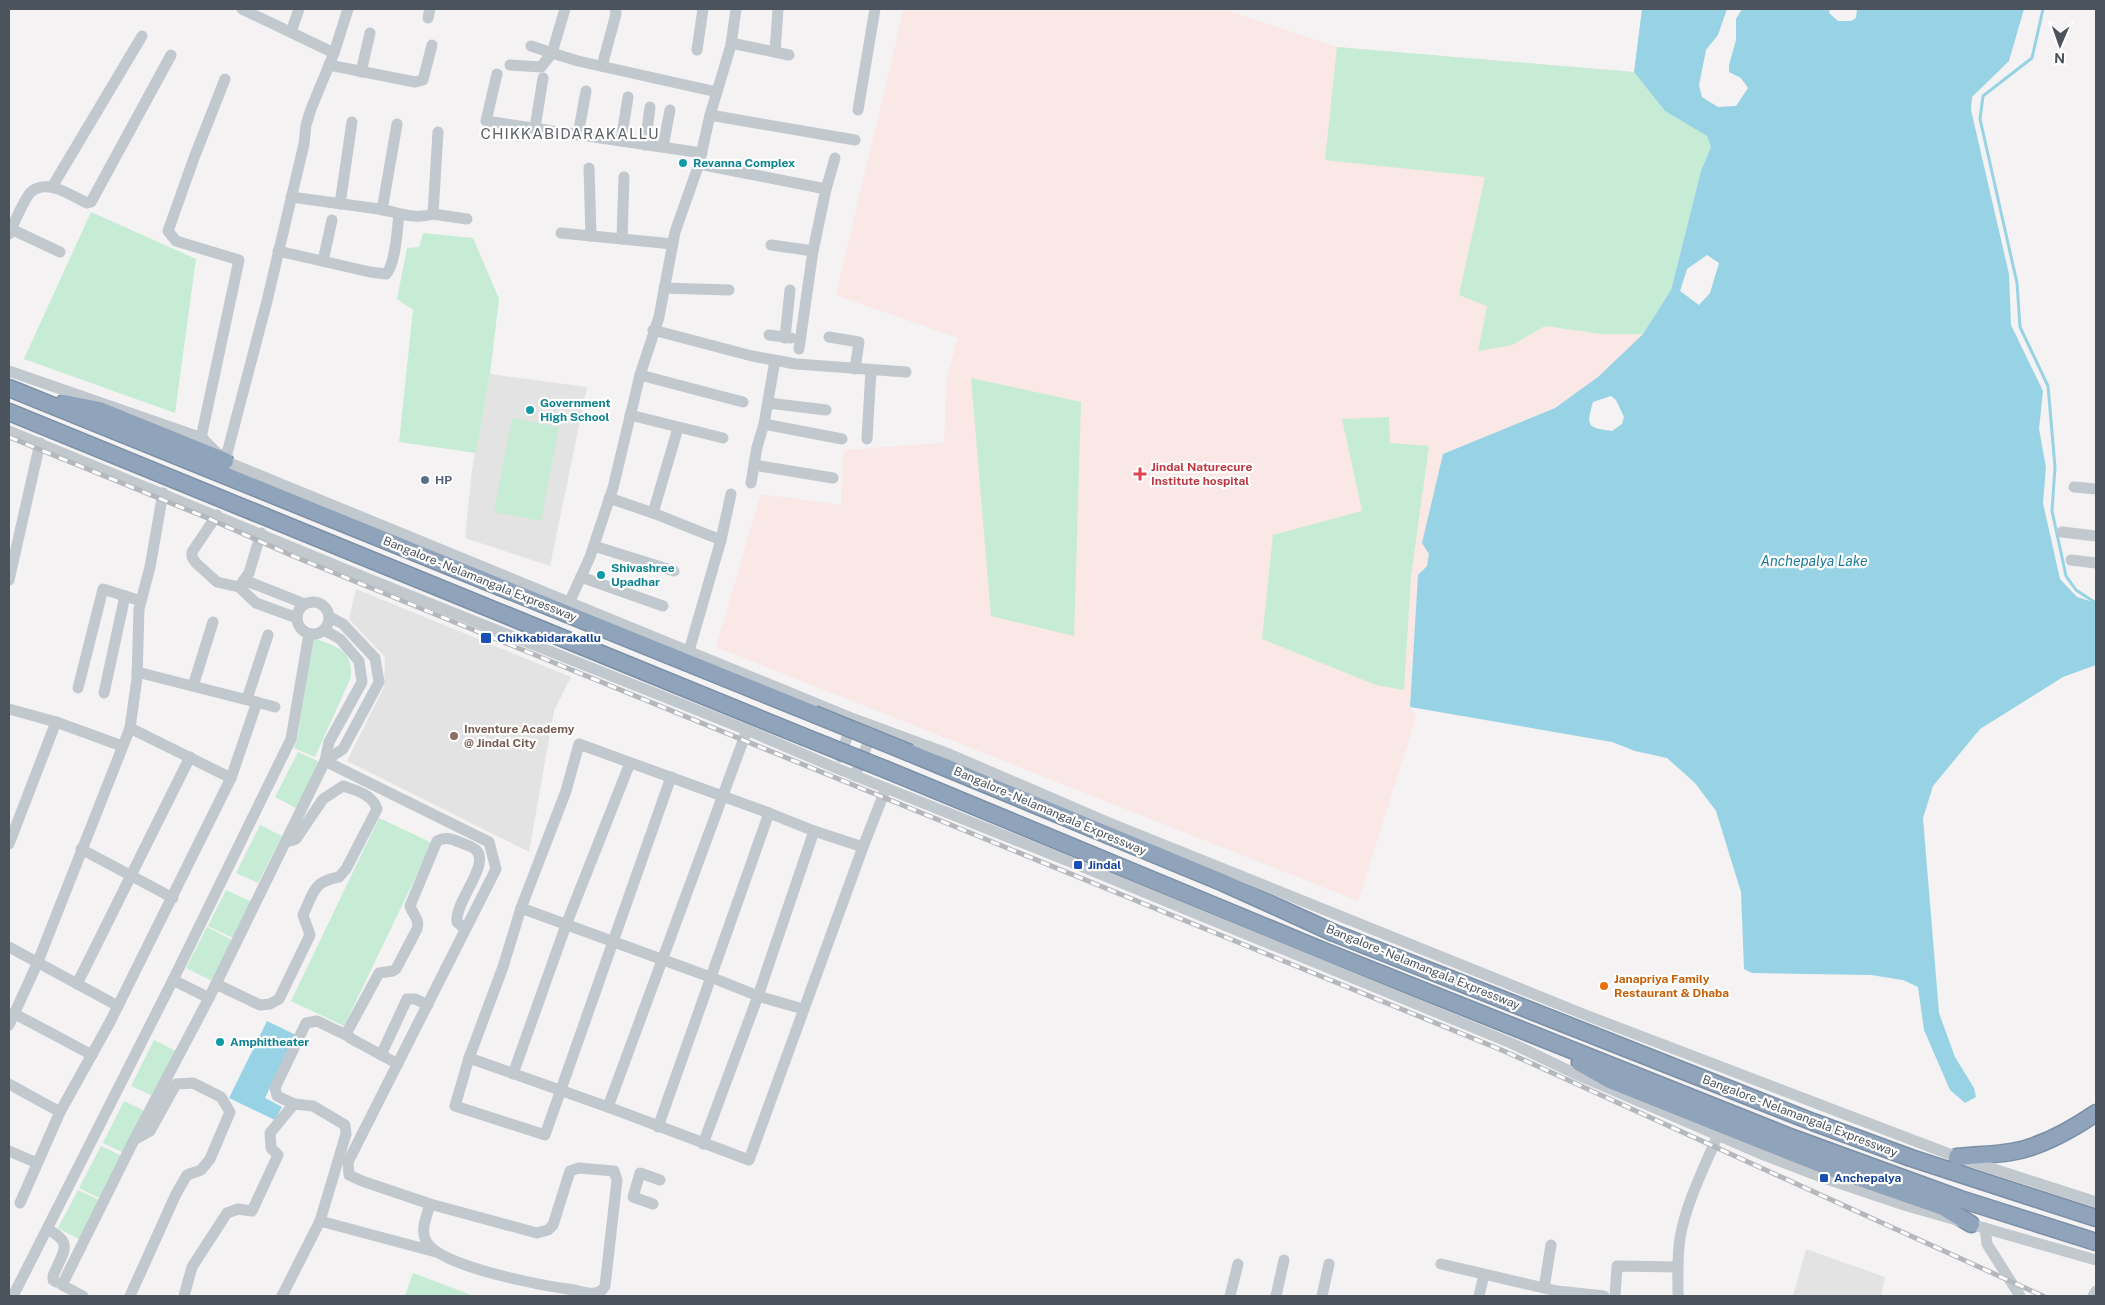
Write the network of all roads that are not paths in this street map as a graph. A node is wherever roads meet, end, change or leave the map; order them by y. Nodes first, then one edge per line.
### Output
1 (242, 9) edge
2 (299, 9) edge
3 (348, 9) edge
4 (565, 9) edge
5 (615, 9) edge
6 (703, 9) edge
7 (736, 9) edge
8 (778, 9) edge
9 (875, 9) edge
10 (291, 32) junction
11 (370, 33) dead end
12 (142, 36) dead end
13 (731, 43) junction
14 (432, 45) dead end
15 (531, 46) dead end
16 (697, 50) dead end
17 (774, 52) junction
18 (334, 53) junction
19 (552, 53) junction
20 (171, 55) dead end
21 (789, 55) dead end
22 (510, 65) dead end
23 (329, 66) junction
24 (602, 66) junction
25 (361, 72) junction
26 (497, 74) dead end
27 (543, 78) dead end
28 (225, 79) dead end
29 (586, 91) dead end
30 (717, 92) junction
31 (628, 97) dead end
32 (650, 107) dead end
33 (670, 110) dead end
34 (858, 110) dead end
35 (710, 115) junction
36 (352, 122) dead end
37 (397, 124) dead end
38 (535, 128) junction
39 (438, 132) dead end
40 (578, 134) junction
41 (855, 140) dead end
42 (621, 141) junction
43 (646, 145) junction
44 (663, 147) junction
45 (835, 158) dead end
46 (701, 159) junction
47 (589, 168) dead end
48 (624, 177) dead end
49 (52, 187) junction
50 (826, 189) junction
51 (291, 197) junction
52 (340, 204) junction
53 (382, 210) junction
54 (433, 214) junction
55 (399, 215) junction
56 (467, 218) dead end
57 (332, 220) dead end
58 (10, 232) edge
59 (561, 233) dead end
60 (591, 236) junction
61 (622, 239) junction
62 (673, 244) junction
63 (770, 245) dead end
64 (278, 251) junction
65 (813, 251) junction
66 (60, 252) dead end
67 (323, 261) junction
68 (664, 288) junction
69 (729, 290) dead end
70 (790, 290) dead end
71 (654, 330) junction
72 (769, 335) dead end
73 (830, 337) dead end
74 (785, 338) junction
75 (775, 360) junction
76 (855, 369) junction
77 (871, 370) junction
78 (9, 371) edge
79 (906, 372) dead end
80 (640, 375) junction
81 (9, 388) edge
82 (35, 398) junction
83 (744, 402) dead end
84 (768, 402) junction
85 (826, 410) dead end
86 (9, 412) edge
87 (630, 415) junction
88 (764, 424) junction
89 (678, 428) junction
90 (9, 431) edge
91 (200, 438) junction
92 (723, 438) dead end
93 (842, 439) dead end
94 (867, 439) dead end
95 (40, 443) junction
96 (225, 460) junction
97 (754, 465) junction
98 (833, 478) dead end
99 (751, 483) dead end
100 (2074, 487) dead end
101 (2096, 489) edge
102 (163, 493) junction
103 (731, 494) dead end
104 (609, 498) junction
105 (653, 513) junction
106 (217, 515) junction
107 (2062, 532) dead end
108 (261, 533) junction
109 (2096, 536) edge
110 (721, 540) junction
111 (594, 546) junction
112 (2071, 560) dead end
113 (2096, 563) edge
114 (674, 571) dead end
115 (581, 577) junction
116 (9, 580) edge
117 (242, 584) junction
118 (125, 596) junction
119 (141, 601) junction
120 (570, 601) junction
121 (304, 604) junction
122 (663, 606) dead end
123 (330, 617) junction
124 (297, 618) junction
125 (213, 622) dead end
126 (324, 630) junction
127 (309, 634) junction
128 (268, 636) dead end
129 (689, 651) junction
130 (137, 672) junction
131 (194, 686) junction
132 (78, 688) dead end
133 (104, 693) dead end
134 (252, 701) junction
135 (275, 707) dead end
136 (9, 709) edge
137 (854, 719) junction
138 (56, 722) junction
139 (875, 726) junction
140 (130, 728) junction
141 (747, 730) junction
142 (122, 746) junction
143 (190, 757) junction
144 (325, 762) junction
145 (630, 763) junction
146 (836, 768) junction
147 (855, 776) junction
148 (671, 777) junction
149 (231, 778) junction
150 (886, 788) junction
151 (722, 796) junction
152 (769, 813) junction
153 (814, 832) junction
154 (286, 842) junction
155 (9, 844) edge
156 (863, 847) junction
157 (81, 849) junction
158 (132, 877) junction
159 (172, 898) junction
160 (521, 908) junction
161 (566, 924) junction
162 (465, 929) junction
163 (613, 942) junction
164 (9, 947) edge
165 (663, 960) junction
166 (36, 964) junction
167 (712, 978) junction
168 (173, 980) junction
169 (77, 984) junction
170 (216, 984) junction
171 (758, 996) junction
172 (209, 998) junction
173 (428, 1005) junction
174 (118, 1006) junction
175 (803, 1009) junction
176 (15, 1014) junction
177 (9, 1025) edge
178 (1523, 1032) junction
179 (348, 1036) junction
180 (92, 1055) junction
181 (381, 1055) junction
182 (469, 1058) junction
183 (398, 1064) junction
184 (513, 1074) junction
185 (9, 1084) edge
186 (560, 1092) junction
187 (294, 1104) junction
188 (608, 1107) junction
189 (60, 1112) junction
190 (2096, 1113) edge
191 (658, 1127) junction
192 (1718, 1136) junction
193 (134, 1140) junction
194 (703, 1144) junction
195 (9, 1151) edge
196 (1957, 1157) junction
197 (37, 1164) junction
198 (660, 1180) dead end
199 (616, 1194) junction
200 (633, 1197) junction
201 (2096, 1202) edge
202 (20, 1203) dead end
203 (430, 1204) junction
204 (653, 1204) dead end
205 (2096, 1218) edge
206 (320, 1221) junction
207 (1978, 1226) junction
208 (47, 1229) junction
209 (2096, 1242) edge
210 (1551, 1246) dead end
211 (436, 1252) junction
212 (1284, 1260) dead end
213 (2096, 1260) edge
214 (1238, 1264) dead end
215 (1330, 1264) dead end
216 (1441, 1264) dead end
217 (1678, 1267) junction
218 (1484, 1275) junction
219 (56, 1282) dead end
220 (1544, 1288) junction
221 (2096, 1291) edge
222 (13, 1296) edge
223 (83, 1296) edge
224 (130, 1296) edge
225 (184, 1296) edge
226 (282, 1296) edge
227 (1230, 1296) edge
228 (1276, 1296) edge
229 (1322, 1296) edge
230 (1479, 1296) edge
231 (1604, 1296) edge
232 (1614, 1296) edge
233 (1678, 1296) edge
234 (2020, 1296) edge
235 (2093, 1296) edge

1 - 10 street
2 - 10 street
3 - 18 street
4 - 19 street
5 - 24 street
6 - 16 street
7 - 13 street
8 - 17 street
9 - 34 street
10 - 18 street
11 - 25 street
12 - 49 street
13 - 17 street
13 - 30 street
14 - 25 street
15 - 19 street
17 - 21 street
18 - 23 street
19 - 22 street
19 - 24 street
20 - 49 street
23 - 25 street
23 - 51 street
24 - 30 street
26 - 38 street
27 - 38 street
28 - 91 street
29 - 40 street
30 - 35 street
31 - 42 street
32 - 43 street
33 - 44 street
35 - 41 street
35 - 46 street
36 - 52 street
37 - 53 street
38 - 40 street
39 - 54 street
40 - 42 street
42 - 43 street
43 - 44 street
44 - 46 street
45 - 50 street
46 - 50 street
46 - 62 street
47 - 60 street
48 - 61 street
49 - 58 street
50 - 65 street
51 - 52 street
51 - 64 street
52 - 53 street
53 - 55 street
54 - 55 street
54 - 56 street
55 - 67 street
57 - 67 street
58 - 66 street
59 - 60 street
60 - 61 street
61 - 62 street
62 - 68 street
63 - 65 street
64 - 67 street
64 - 96 street
65 - 74 street
68 - 69 street
68 - 71 street
70 - 74 street
71 - 75 street
71 - 80 street
72 - 74 street
73 - 76 street
75 - 76 street
75 - 84 street
76 - 77 street
77 - 79 street
77 - 94 street
78 - 91 street
80 - 83 street
80 - 87 street
81 - 82 highway, Bangalore - Nelamangala Expressway
82 - 96 highway
82 - 205 highway, Bangalore - Nelamangala Expressway, bridge
84 - 85 street
84 - 88 street
86 - 178 highway, Bangalore - Nelamangala Expressway, bridge
87 - 89 street
87 - 104 street
88 - 93 street
88 - 97 street
89 - 92 street
89 - 105 street
90 - 95 street
91 - 96 street
95 - 102 street
95 - 116 street
96 - 120 street
97 - 98 street
97 - 99 street
100 - 101 street
102 - 106 street
102 - 119 street
103 - 110 street
104 - 105 street
104 - 111 street
105 - 110 street
106 - 108 street
106 - 117 street
107 - 109 street
108 - 117 street
108 - 141 street
110 - 129 street
111 - 114 street
111 - 115 street
112 - 113 street
115 - 120 street
115 - 122 street
117 - 121 street
117 - 124 street
118 - 119 street
118 - 132 street
118 - 133 street
119 - 130 street
120 - 129 street
121 - 123 street
121 - 124 street
123 - 126 street
123 - 144 street
124 - 127 street
125 - 131 street
126 - 127 street
126 - 144 street
127 - 168 street
128 - 134 street
129 - 137 street
130 - 131 street
130 - 140 street
131 - 134 street
134 - 135 street
134 - 149 street
136 - 138 street
137 - 139 street
137 - 146 street
138 - 142 street
138 - 155 street
139 - 147 street
139 - 196 street
140 - 142 street
140 - 143 street
141 - 146 street
141 - 151 street
142 - 157 street
143 - 149 street
143 - 158 street
144 - 154 street
144 - 162 street
145 - 148 street
145 - 160 street
145 - 161 street
146 - 147 street
147 - 150 street
148 - 151 street
148 - 163 street
149 - 159 street
150 - 156 street
150 - 192 street
151 - 152 street
151 - 165 street
152 - 153 street
152 - 167 street
153 - 156 street
153 - 171 street
154 - 170 street
154 - 170 street
156 - 175 street
157 - 158 street
157 - 166 street
158 - 159 street
158 - 169 street
159 - 174 street
160 - 161 street
160 - 182 street
161 - 163 street
161 - 184 street
162 - 173 street
162 - 179 street
163 - 165 street
163 - 186 street
164 - 166 street
165 - 167 street
165 - 188 street
166 - 169 street
166 - 176 street
167 - 171 street
167 - 191 street
168 - 172 street
168 - 208 street
169 - 174 street
170 - 172 street
171 - 175 street
171 - 194 street
172 - 193 street
173 - 181 street
173 - 183 street
174 - 180 street
175 - 194 street
176 - 177 street
176 - 180 street
178 - 207 highway
178 - 209 highway, Bangalore - Nelamangala Expressway
179 - 181 street
179 - 187 street
180 - 189 street
181 - 183 street
182 - 184 street
182 - 186 street
183 - 203 street
184 - 186 street
185 - 189 street
186 - 188 street
187 - 206 street
187 - 225 street
188 - 191 street
189 - 197 street
190 - 196 highway
191 - 194 street
192 - 207 street
192 - 217 street
193 - 223 street
193 - 224 street
195 - 197 street
196 - 201 street
197 - 202 street
198 - 200 street
199 - 200 street
199 - 203 street
199 - 211 street
200 - 204 street
203 - 211 street
206 - 211 street
206 - 226 street
207 - 213 street
207 - 234 street
208 - 219 street
208 - 222 street
210 - 220 street
212 - 228 street
214 - 227 street
215 - 229 street
216 - 218 street
217 - 232 street
217 - 233 street
218 - 220 street
218 - 230 street
220 - 231 street
221 - 235 street

